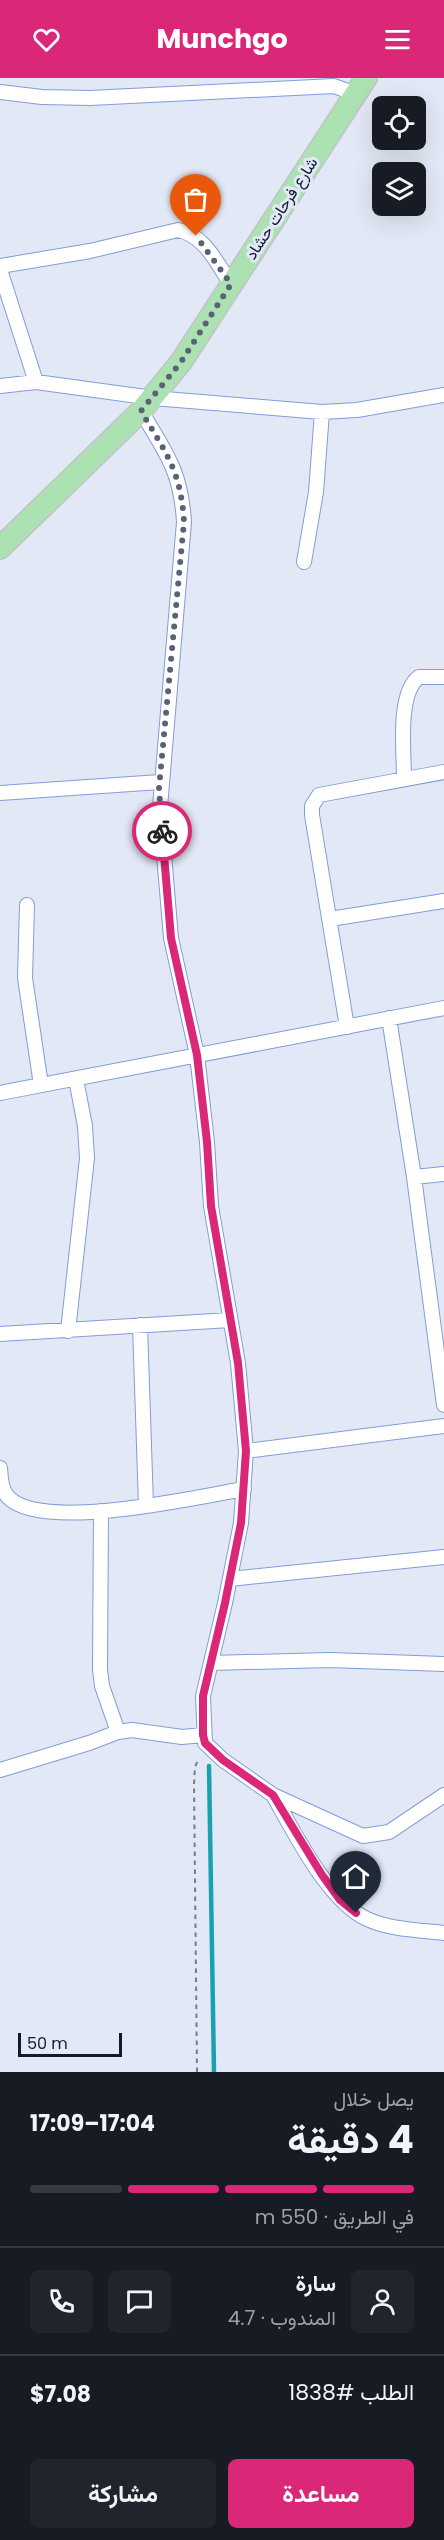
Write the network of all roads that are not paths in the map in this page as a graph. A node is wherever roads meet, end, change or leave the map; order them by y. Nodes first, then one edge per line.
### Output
1 (361, 86) edge
2 (0, 92) edge
3 (0, 268) edge
4 (231, 284) junction
5 (36, 382) junction
6 (0, 386) edge
7 (444, 395) edge
8 (147, 405) junction
9 (322, 412) junction
10 (0, 548) edge
11 (304, 562) dead end
12 (444, 677) edge
13 (444, 772) edge
14 (404, 778) junction
15 (160, 782) junction
16 (0, 793) edge
17 (444, 901) edge
18 (27, 905) dead end
19 (330, 919) junction
20 (444, 1008) edge
21 (389, 1018) junction
22 (347, 1027) junction
23 (197, 1055) junction
24 (76, 1079) junction
25 (41, 1086) junction
26 (0, 1093) edge
27 (444, 1174) edge
28 (414, 1177) junction
29 (230, 1320) junction
30 (140, 1325) junction
31 (68, 1331) junction
32 (0, 1334) edge
33 (440, 1337) edge
34 (444, 1405) edge
35 (444, 1426) edge
36 (246, 1451) junction
37 (0, 1468) edge
38 (244, 1489) junction
39 (146, 1506) junction
40 (101, 1511) junction
41 (444, 1557) edge
42 (230, 1579) junction
43 (211, 1663) junction
44 (444, 1664) edge
45 (118, 1732) junction
46 (204, 1739) junction
47 (0, 1770) edge
48 (273, 1795) junction
49 (444, 1795) edge
50 (444, 1934) edge

1 - 2 street
1 - 4 main road, شارع فرحات حشاد
3 - 4 street
3 - 5 street
4 - 8 main road, شارع فرحات حشاد
5 - 6 street
5 - 8 street
7 - 9 street
8 - 9 street
8 - 10 main road, شارع فرحات حشاد
8 - 15 street
9 - 11 street
12 - 14 street
13 - 14 street
14 - 19 street
15 - 16 street
15 - 23 street
17 - 19 street
18 - 25 street
19 - 22 street
20 - 21 street
21 - 22 street
21 - 28 street
22 - 23 street
23 - 24 street
23 - 29 street
24 - 25 street
24 - 31 street
25 - 26 street
27 - 28 street
28 - 33 street
29 - 30 street
29 - 36 street
30 - 31 street
30 - 39 street
31 - 32 street
33 - 34 street
35 - 36 street
36 - 38 street
37 - 40 street
38 - 39 street
38 - 42 street
39 - 40 street
40 - 45 street
41 - 42 street
42 - 43 street
43 - 44 street
43 - 46 street
45 - 46 street
45 - 47 street
46 - 48 street
48 - 49 street
48 - 50 street

